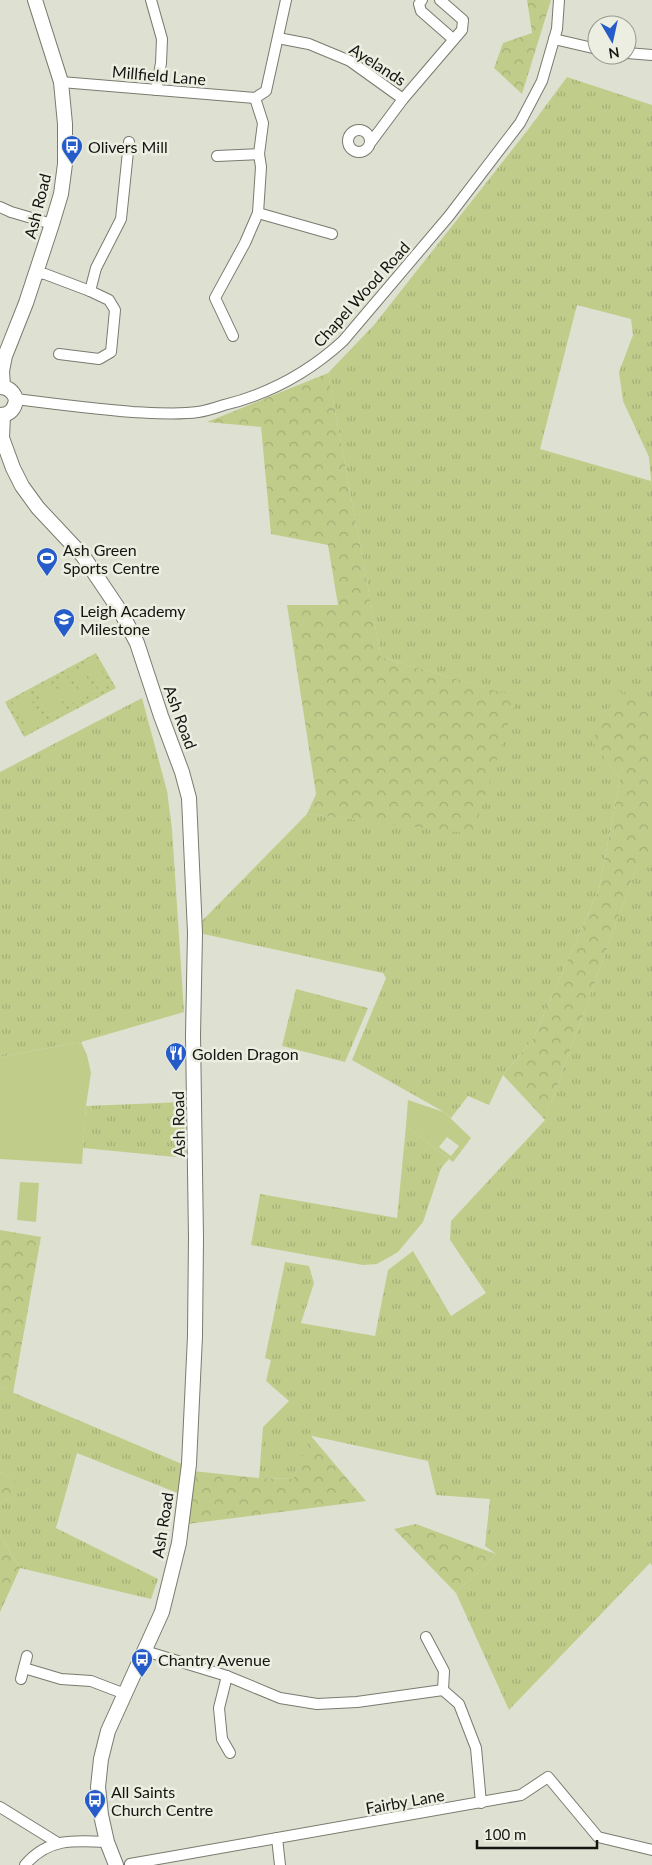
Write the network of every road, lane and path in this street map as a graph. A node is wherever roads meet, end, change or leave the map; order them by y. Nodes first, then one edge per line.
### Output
1 (36, 0) edge
2 (151, 0) edge
3 (286, 0) edge
4 (422, 0) edge
5 (440, 0) edge
6 (559, 0) edge
7 (278, 38) junction
8 (453, 39) junction
9 (554, 40) junction
10 (587, 47) edge
11 (637, 54) edge
12 (652, 55) edge
13 (61, 82) junction
14 (156, 90) junction
15 (255, 98) junction
16 (403, 99) junction
17 (129, 142) dead end
18 (371, 142) dead end
19 (259, 154) junction
20 (217, 156) dead end
21 (0, 207) edge
22 (258, 213) junction
23 (52, 224) junction
24 (332, 234) dead end
25 (37, 273) junction
26 (90, 291) junction
27 (233, 336) dead end
28 (58, 354) dead end
29 (2, 387) edge
30 (16, 399) junction
31 (2, 415) edge
32 (426, 1637) dead end
33 (145, 1652) junction
34 (27, 1656) dead end
35 (24, 1668) junction
36 (227, 1676) junction
37 (20, 1679) dead end
38 (443, 1690) junction
39 (125, 1694) junction
40 (230, 1753) dead end
41 (481, 1803) junction
42 (0, 1807) edge
43 (277, 1838) junction
44 (107, 1842) junction
45 (58, 1843) junction
46 (652, 1850) edge
47 (124, 1864) edge
48 (25, 1865) edge
49 (280, 1865) edge

1 - 13 street, Ash Road
2 - 14 street
3 - 7 street
4 - 8 street
5 - 8 street, Ayelands
6 - 9 street, Chapel Wood Road
7 - 15 street
7 - 16 street, Ayelands
8 - 16 street, Ayelands
9 - 10 street
9 - 30 street, Chapel Wood Road
11 - 12 street
13 - 14 street, Millfield Lane
13 - 23 street, Ash Road
14 - 15 street, Millfield Lane
15 - 19 street
16 - 18 street, Ayelands
17 - 26 street
19 - 20 street
19 - 22 street
21 - 23 street
22 - 24 street
22 - 27 street
23 - 25 street, Ash Road
25 - 26 street
25 - 29 street, Ash Road
26 - 28 street
29 - 30 street, Ash Road
30 - 31 street, Ash Road
31 - 33 street, Ash Road
32 - 38 street
33 - 36 street
33 - 39 street, Ash Road
34 - 35 street
35 - 37 street
35 - 39 street
36 - 38 street
36 - 40 street
38 - 41 street
39 - 44 street, Ash Road
41 - 43 street, Fairby Lane
41 - 46 street, Fairby Lane
42 - 45 street
43 - 47 street, Fairby Lane
43 - 49 street
44 - 45 street
44 - 47 street, Ash Road
45 - 48 street

